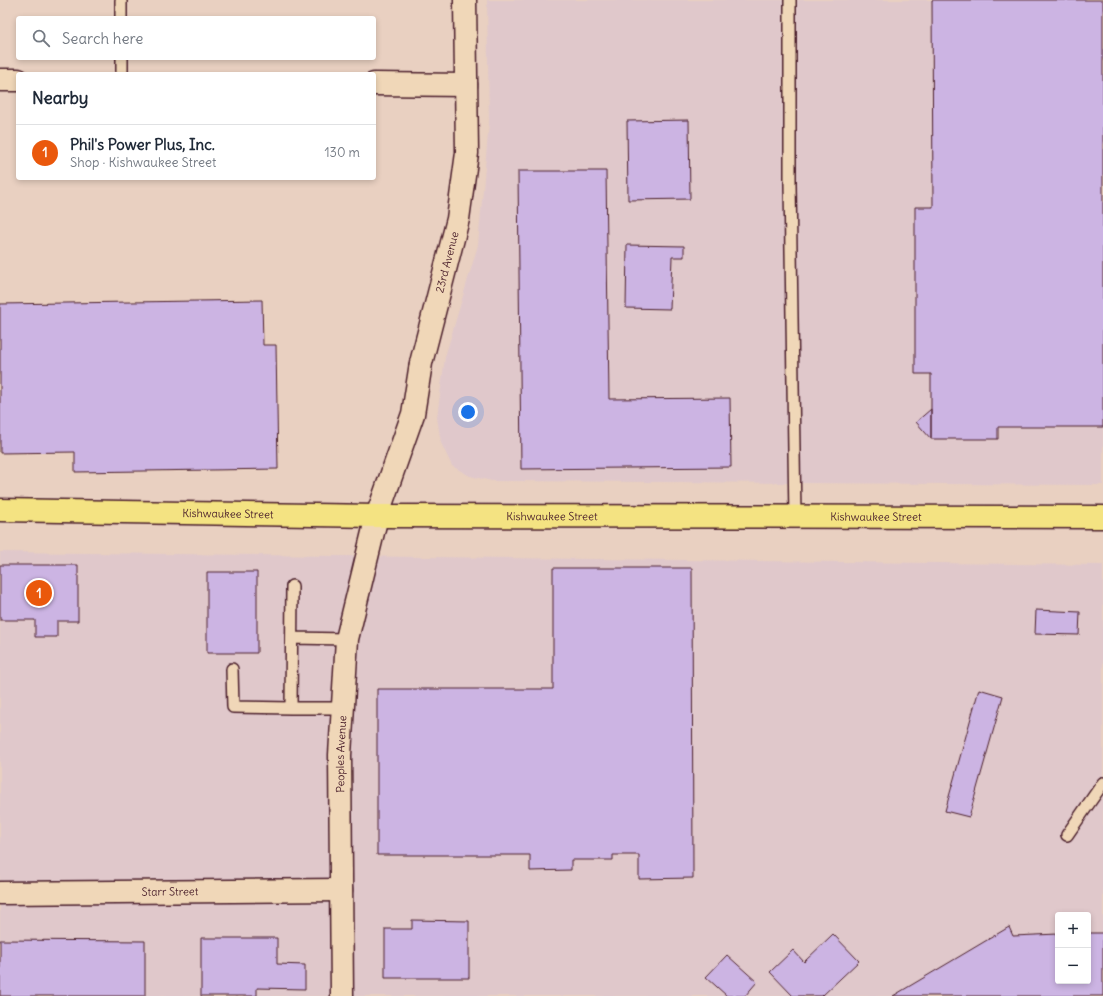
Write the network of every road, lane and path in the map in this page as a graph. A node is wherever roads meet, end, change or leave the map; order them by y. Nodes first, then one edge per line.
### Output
1 (121, 0) edge
2 (465, 0) edge
3 (790, 0) edge
4 (121, 16) edge
5 (122, 60) edge
6 (122, 72) edge
7 (0, 80) edge
8 (16, 80) edge
9 (376, 84) edge
10 (466, 85) junction
11 (0, 510) edge
12 (376, 516) junction
13 (795, 516) junction
14 (1103, 517) edge
15 (292, 586) dead end
16 (292, 638) junction
17 (347, 640) junction
18 (232, 669) dead end
19 (291, 708) junction
20 (343, 708) junction
21 (1103, 783) edge
22 (1067, 835) dead end
23 (341, 890) junction
24 (0, 893) edge
25 (342, 996) edge

1 - 4 lane
2 - 10 street, 23rd Avenue
3 - 13 lane
5 - 6 lane
7 - 8 street
9 - 10 street
10 - 12 street, 23rd Avenue
11 - 12 main road, Kishwaukee Street
12 - 13 main road, Kishwaukee Street
12 - 17 street, Peoples Avenue
13 - 14 main road, Kishwaukee Street
15 - 16 lane
16 - 17 lane
16 - 19 lane
17 - 20 street, Peoples Avenue
18 - 19 lane
19 - 20 lane
20 - 23 street, Peoples Avenue
21 - 22 lane
23 - 24 street, Starr Street
23 - 25 street, Peoples Avenue

